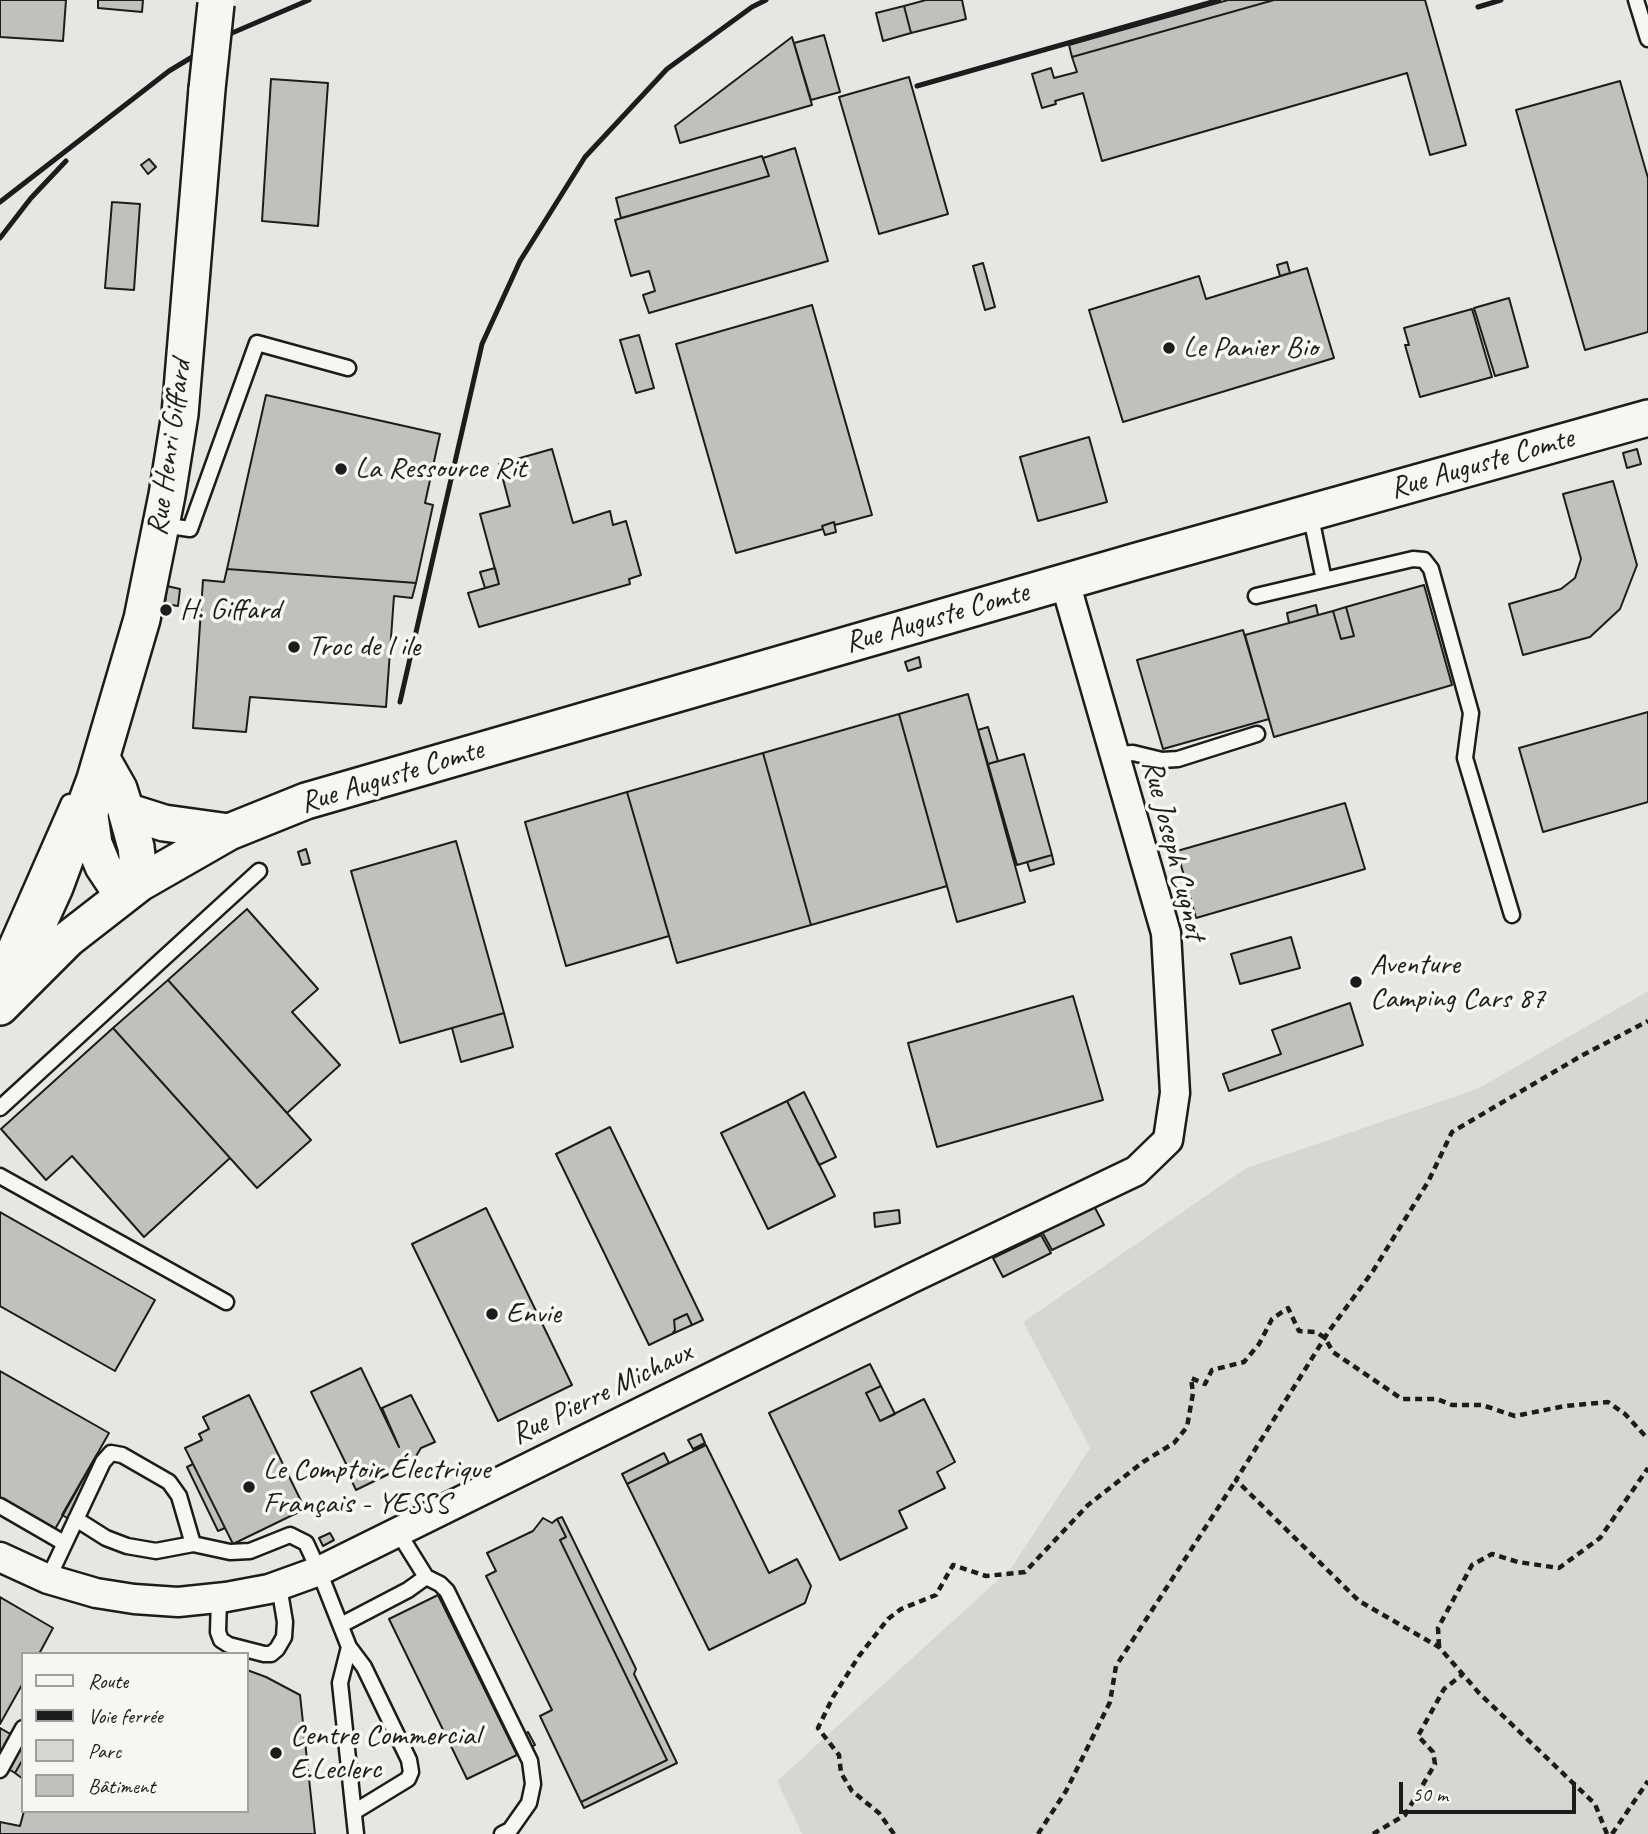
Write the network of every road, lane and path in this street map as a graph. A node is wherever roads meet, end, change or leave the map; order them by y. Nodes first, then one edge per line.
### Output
1 (1636, 0) edge
2 (216, 2) edge
3 (1648, 39) edge
4 (348, 368) dead end
5 (1648, 418) edge
6 (164, 510) junction
7 (1310, 512) junction
8 (1324, 580) junction
9 (1065, 582) junction
10 (1256, 596) dead end
11 (1257, 734) dead end
12 (1114, 754) junction
13 (91, 766) junction
14 (126, 811) junction
15 (229, 832) junction
16 (259, 871) dead end
17 (132, 889) junction
18 (1512, 915) dead end
19 (0, 959) edge
20 (0, 1006) edge
21 (1648, 1021) edge
22 (0, 1108) edge
23 (0, 1176) edge
24 (910, 1279) joint
25 (226, 1302) dead end
26 (1325, 1338) junction
27 (1648, 1439) edge
28 (1648, 1468) edge
29 (1236, 1480) junction
30 (0, 1506) edge
31 (76, 1519) junction
32 (398, 1532) junction
33 (64, 1543) junction
34 (192, 1544) junction
35 (0, 1557) edge
36 (319, 1570) junction
37 (426, 1577) junction
38 (48, 1579) junction
39 (279, 1586) junction
40 (219, 1598) junction
41 (341, 1625) junction
42 (349, 1647) junction
43 (1439, 1647) junction
44 (1463, 1674) junction
45 (21, 1732) edge
46 (0, 1770) edge
47 (1648, 1781) edge
48 (354, 1812) junction
49 (356, 1834) edge
50 (502, 1834) edge
51 (894, 1834) edge
52 (1038, 1834) edge
53 (1373, 1834) edge
54 (1610, 1834) edge

1 - 3 lane
2 - 6 street, Rue Henri Giffard, bridge
4 - 6 lane
5 - 7 street, Rue Auguste Comte
6 - 13 street, Rue Henri Giffard
7 - 8 lane
7 - 9 street, Rue Auguste Comte
8 - 10 lane
8 - 18 lane
9 - 12 street, Rue Joseph Cugnot
9 - 15 street, Rue Auguste Comte
11 - 12 lane
12 - 24 street, Rue Joseph Cugnot
13 - 14 street
13 - 17 street
13 - 19 lane
13 - 20 street
14 - 15 street
14 - 17 street
15 - 17 street, Rue Auguste Comte
16 - 22 lane
17 - 20 street, Rue Auguste Comte
21 - 26 path
23 - 25 lane
24 - 32 street, Rue Pierre Michaux
26 - 27 path
26 - 29 path
26 - 51 path
28 - 43 path
29 - 43 path
29 - 52 path
30 - 33 lane
31 - 33 lane
31 - 34 lane
31 - 34 lane
32 - 36 street, Rue Pierre Michaux
32 - 37 lane
33 - 38 lane
34 - 36 lane
35 - 38 street, Rue Pierre Michaux
36 - 39 street, Rue Pierre Michaux
36 - 41 lane
37 - 41 lane
37 - 50 lane
38 - 40 street, Rue Pierre Michaux
39 - 40 street, Rue Pierre Michaux
39 - 40 lane
41 - 42 lane
42 - 48 lane
42 - 48 lane
43 - 44 path
44 - 53 path
44 - 54 path
45 - 46 lane
47 - 54 path
48 - 49 lane

